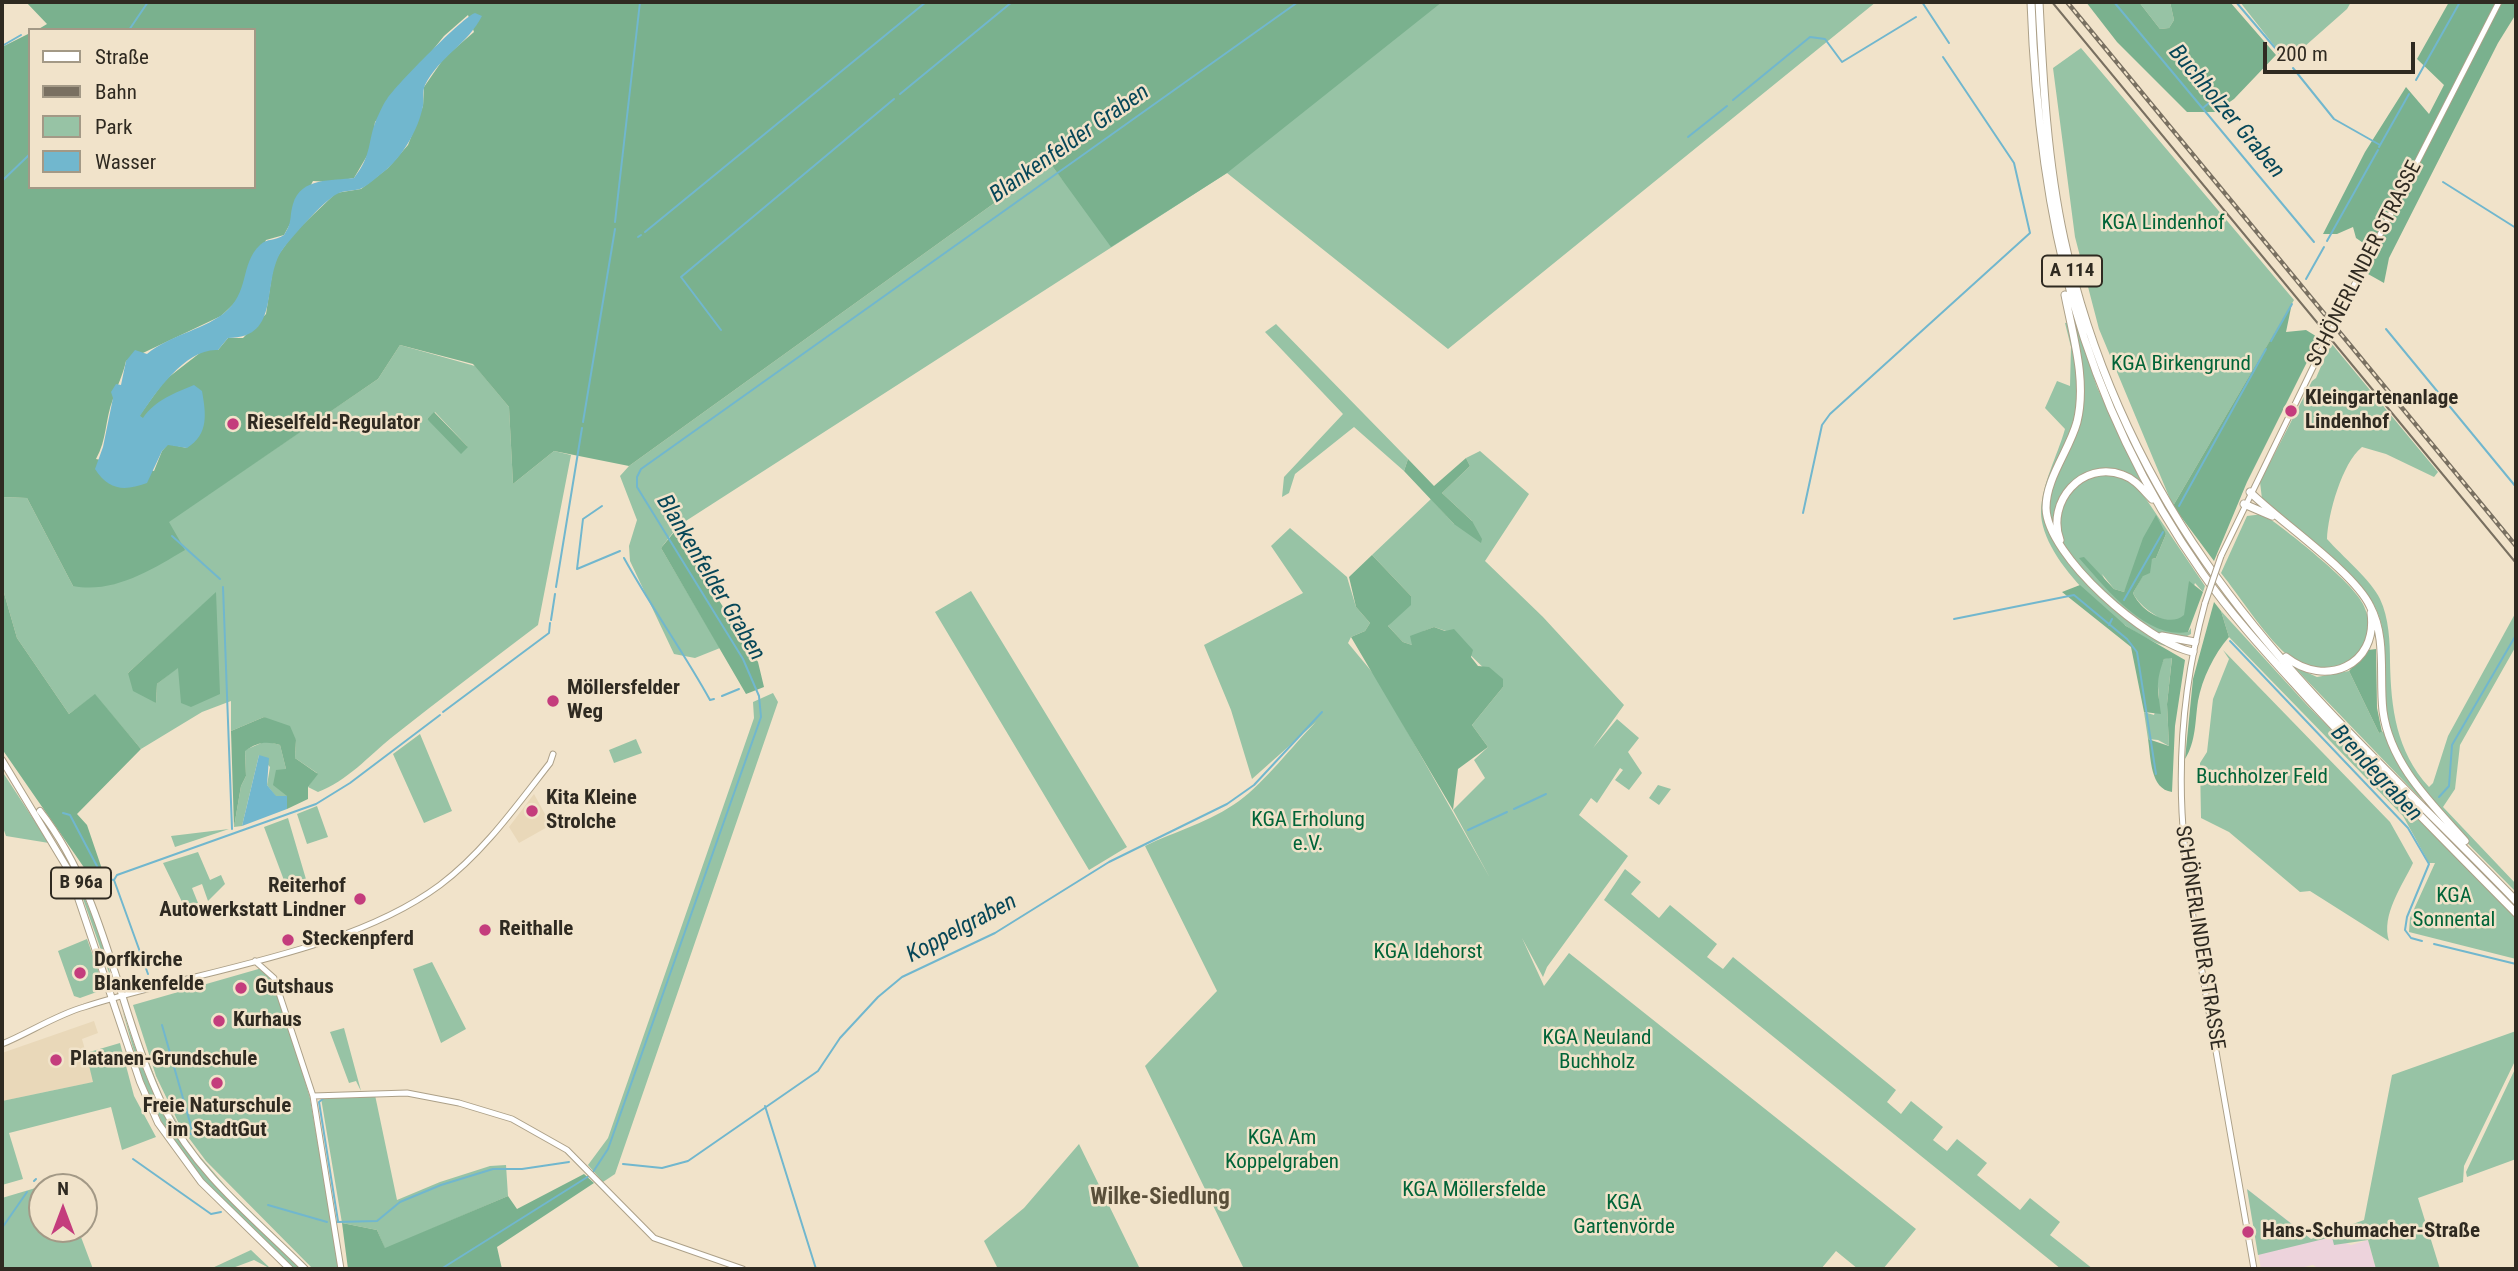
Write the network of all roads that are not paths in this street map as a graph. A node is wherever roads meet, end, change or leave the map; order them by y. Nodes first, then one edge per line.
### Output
1 (2031, 2) edge
2 (2039, 2) edge
3 (2499, 2) edge
4 (2057, 246) junction
5 (2250, 492) junction
6 (2158, 504) junction
7 (2244, 504) junction
8 (2277, 518) junction
9 (2067, 554) junction
10 (2370, 605) junction
11 (2145, 629) junction
12 (2195, 642) junction
13 (2270, 644) junction
14 (2193, 652) junction
15 (554, 754) dead end
16 (2, 760) edge
17 (17, 782) junction
18 (2516, 900) edge
19 (2516, 913) edge
20 (276, 957) junction
21 (255, 961) junction
22 (271, 971) junction
23 (123, 996) junction
24 (113, 999) junction
25 (2, 1044) edge
26 (313, 1096) junction
27 (290, 1269) edge
28 (305, 1269) edge
29 (341, 1269) edge
30 (743, 1269) edge
31 (2254, 1269) edge

1 - 4 highway, A 114
2 - 13 highway, A 114
3 - 5 street, SCHÖNERLINDER STRASSE, bridge
4 - 6 highway, A 114
4 - 9 highway
5 - 7 street, SCHÖNERLINDER STRASSE
5 - 8 highway
6 - 9 highway
6 - 19 highway, A 114
7 - 8 highway
7 - 12 street, SCHÖNERLINDER STRASSE, bridge
8 - 10 highway
9 - 11 highway
10 - 13 highway
10 - 18 highway
11 - 12 highway
11 - 14 highway
12 - 14 street, SCHÖNERLINDER STRASSE
13 - 18 highway, A 114
14 - 31 street, SCHÖNERLINDER STRASSE
15 - 20 street
16 - 17 main road, B 96a
17 - 23 main road, B 96a
17 - 24 main road, B 96a
20 - 21 street
20 - 22 street
21 - 22 street
21 - 23 street
22 - 26 street
23 - 24 street
23 - 28 main road, B 96a
24 - 25 street
24 - 27 main road, B 96a
26 - 29 street
26 - 30 street

